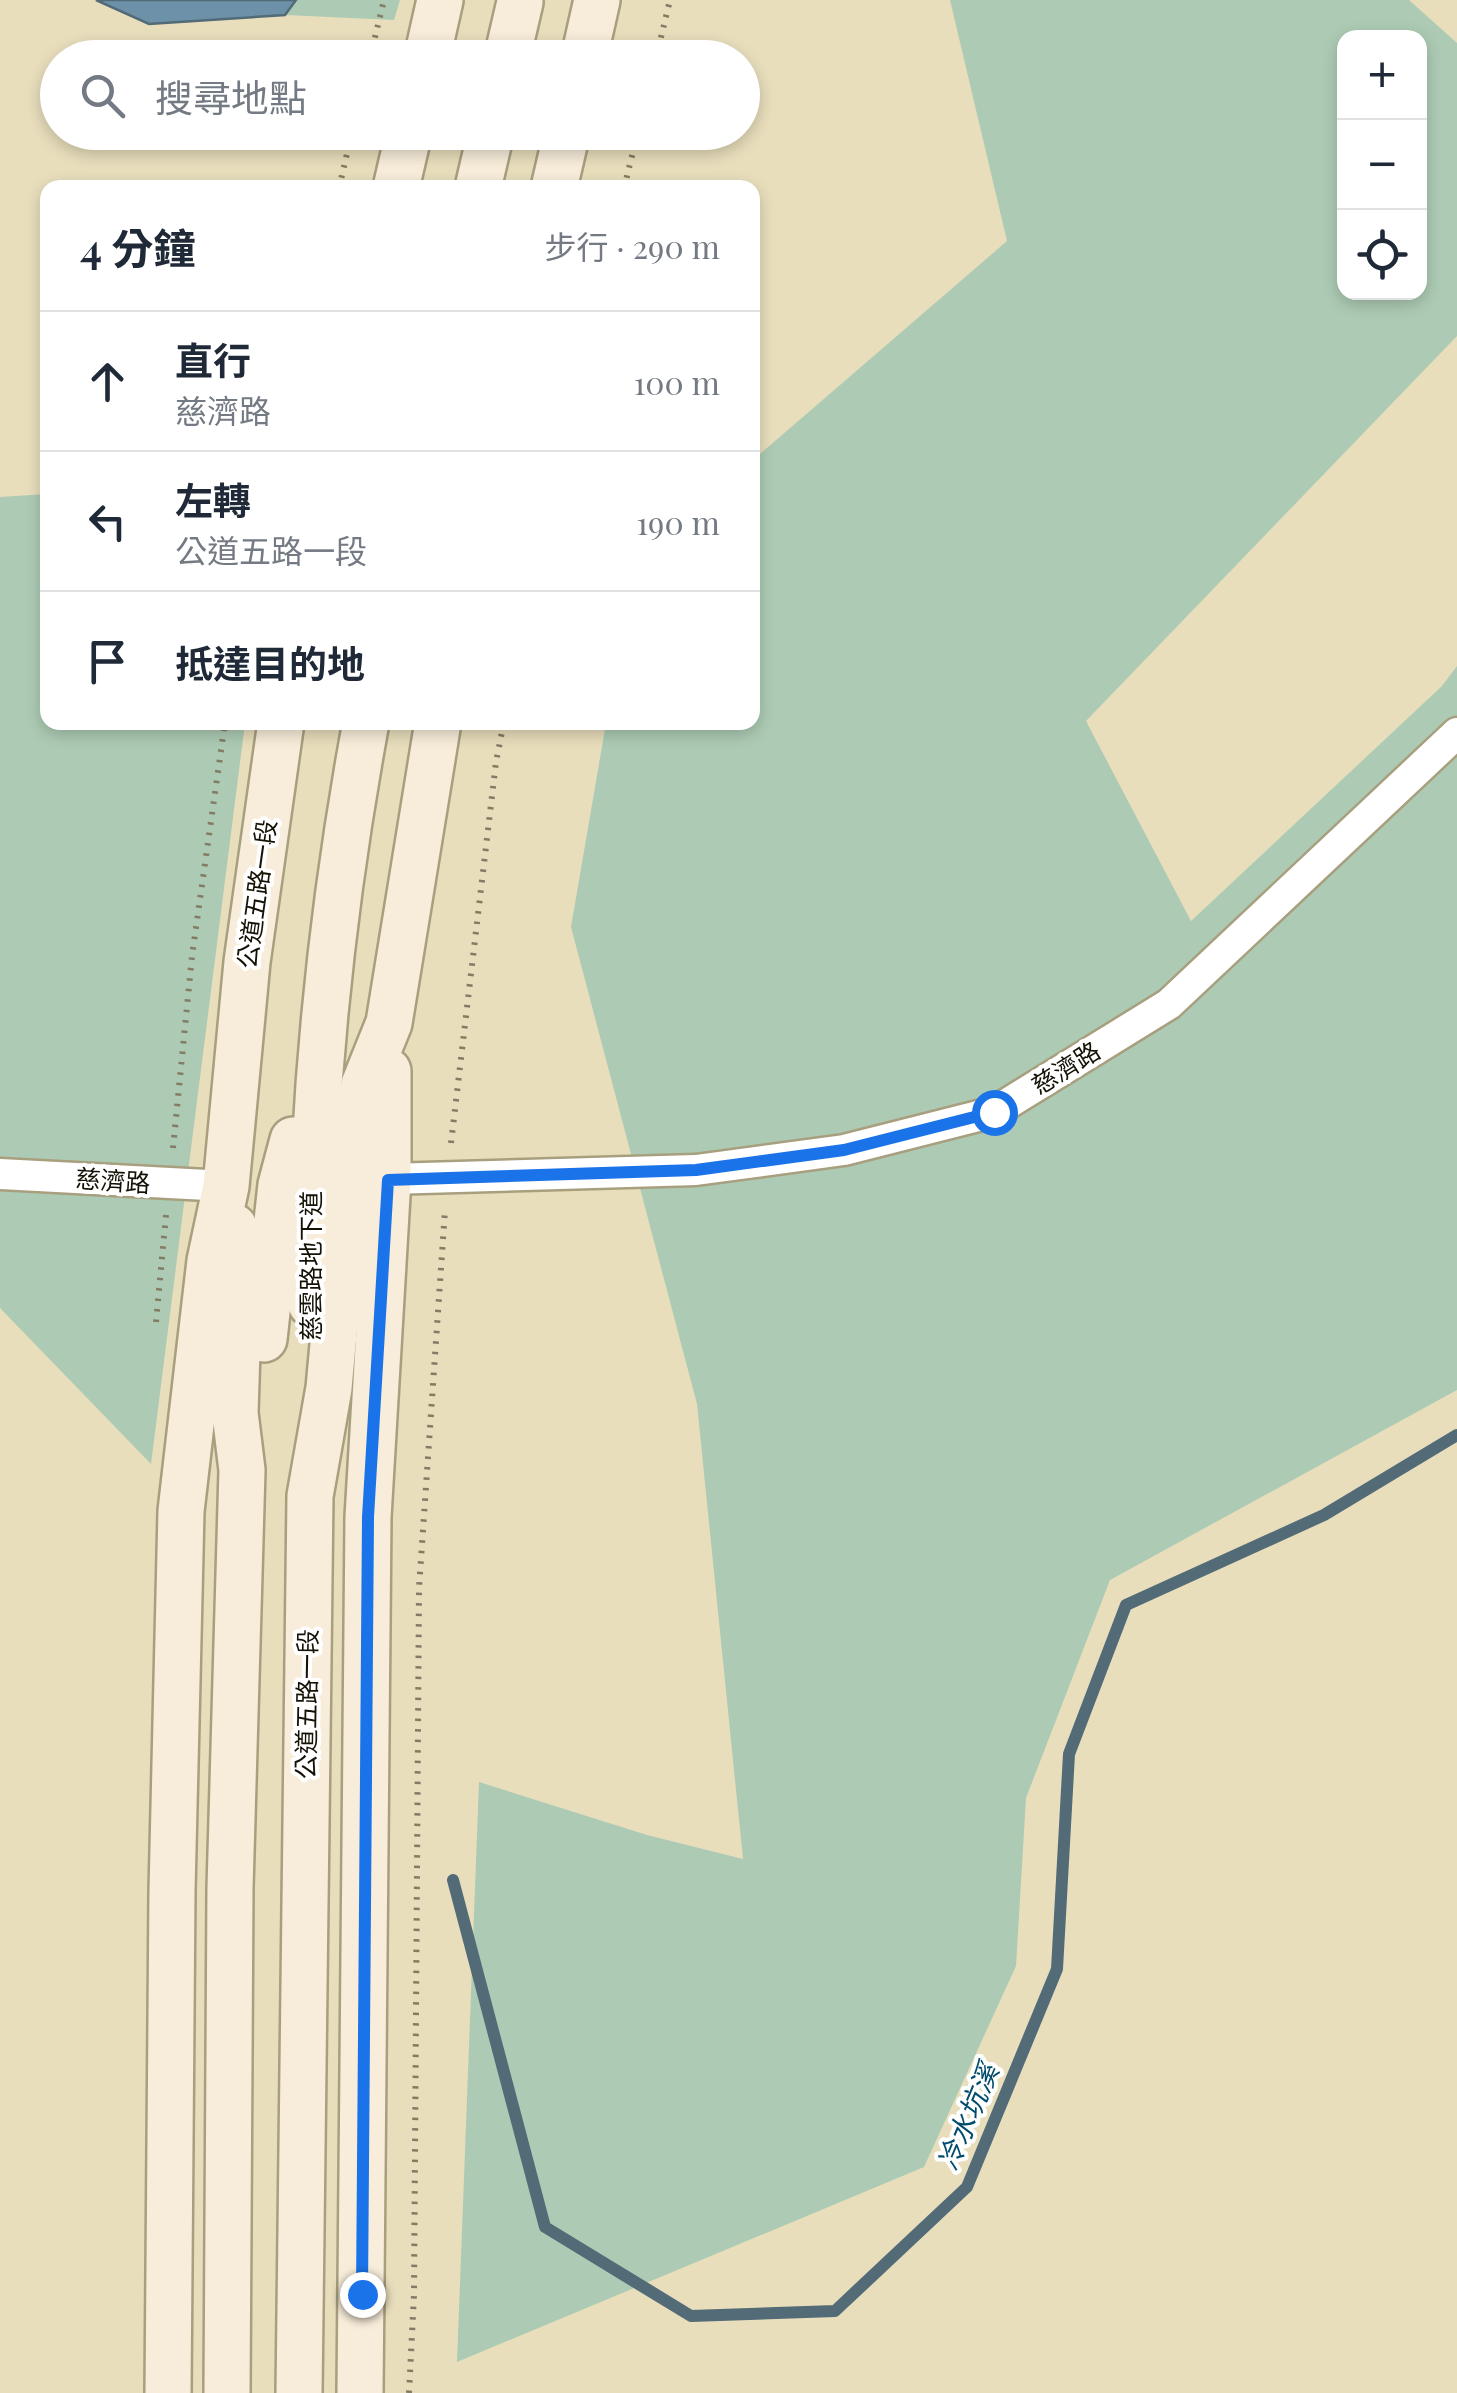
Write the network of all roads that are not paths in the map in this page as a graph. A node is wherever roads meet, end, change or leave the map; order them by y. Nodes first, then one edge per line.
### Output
1 (440, 0) edge
2 (597, 0) edge
3 (520, 2) edge
4 (431, 40) edge
5 (511, 40) edge
6 (588, 40) edge
7 (405, 150) edge
8 (486, 150) edge
9 (562, 150) edge
10 (398, 180) edge
11 (480, 180) edge
12 (556, 180) edge
13 (280, 730) edge
14 (365, 730) edge
15 (437, 730) edge
16 (1457, 733) edge
17 (388, 1023) junction
18 (320, 1036) junction
19 (0, 1174) edge
20 (388, 1180) junction
21 (226, 1186) junction
22 (242, 1470) junction
23 (310, 1496) junction
24 (168, 2393) edge
25 (227, 2393) edge
26 (299, 2393) edge
27 (360, 2393) edge

1 - 4 street
2 - 6 street
3 - 5 street
7 - 10 street
8 - 11 street
9 - 12 street
13 - 21 street, 公道五路一段
14 - 18 street, 慈雲路地下道
15 - 17 street, 公道五路一段
16 - 20 street, 慈濟路
17 - 20 street, 公道五路一段
17 - 23 street, 公道五路一段
18 - 22 street, 慈雲路地下道
18 - 23 street, 慈雲路地下道
19 - 21 street, 慈濟路
20 - 27 street, 公道五路一段
21 - 22 street, 公道五路一段
21 - 24 street, 公道五路一段
22 - 25 street, 公道五路一段
23 - 26 street, 公道五路一段

